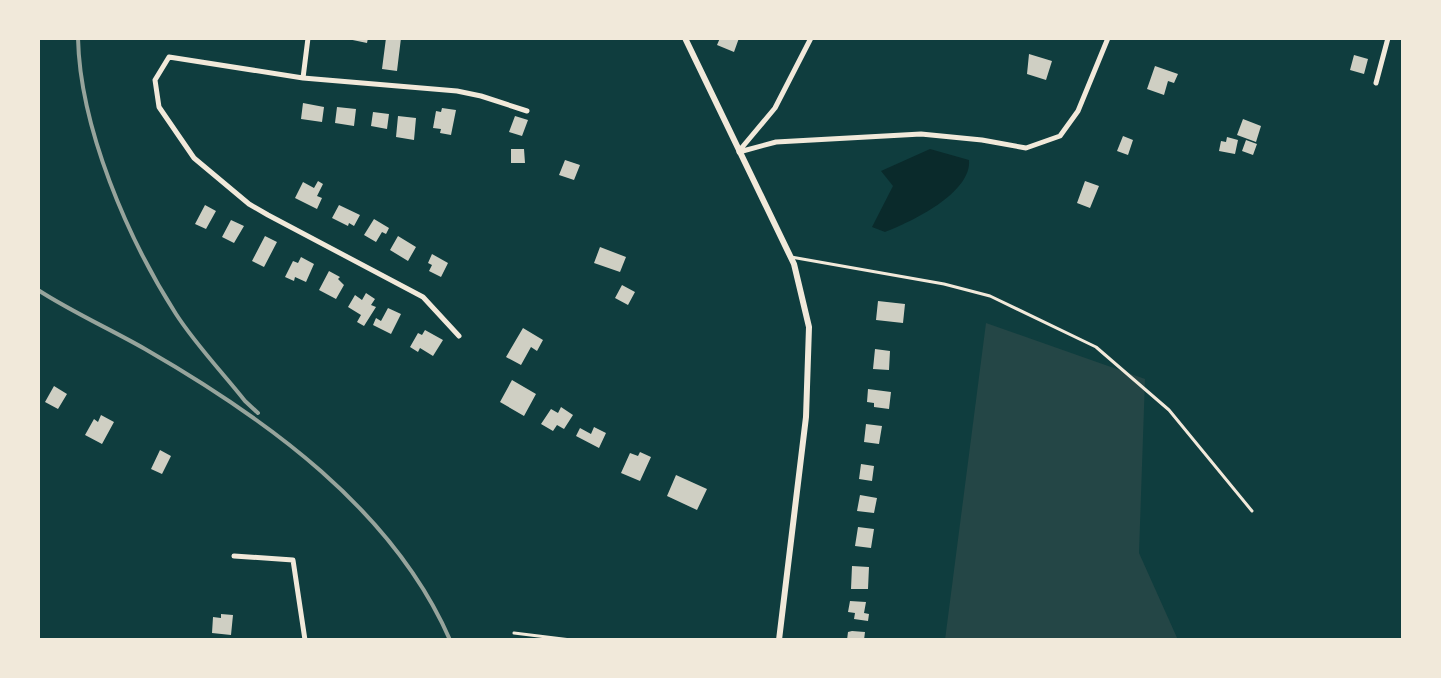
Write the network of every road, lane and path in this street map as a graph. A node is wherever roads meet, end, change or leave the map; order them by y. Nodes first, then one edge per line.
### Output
1 (308, 38) edge
2 (685, 38) edge
3 (811, 38) edge
4 (1108, 38) edge
5 (1388, 38) edge
6 (303, 78) junction
7 (1376, 83) dead end
8 (527, 111) dead end
9 (738, 152) junction
10 (791, 257) junction
11 (459, 336) dead end
12 (1252, 511) dead end
13 (234, 556) dead end
14 (514, 633) dead end
15 (305, 640) edge
16 (571, 640) edge
17 (779, 640) edge

1 - 6 street
2 - 9 street
3 - 9 street
4 - 9 street
5 - 7 street
6 - 8 street
6 - 11 street
9 - 10 street
10 - 12 lane
10 - 17 street
13 - 15 street
14 - 16 lane

